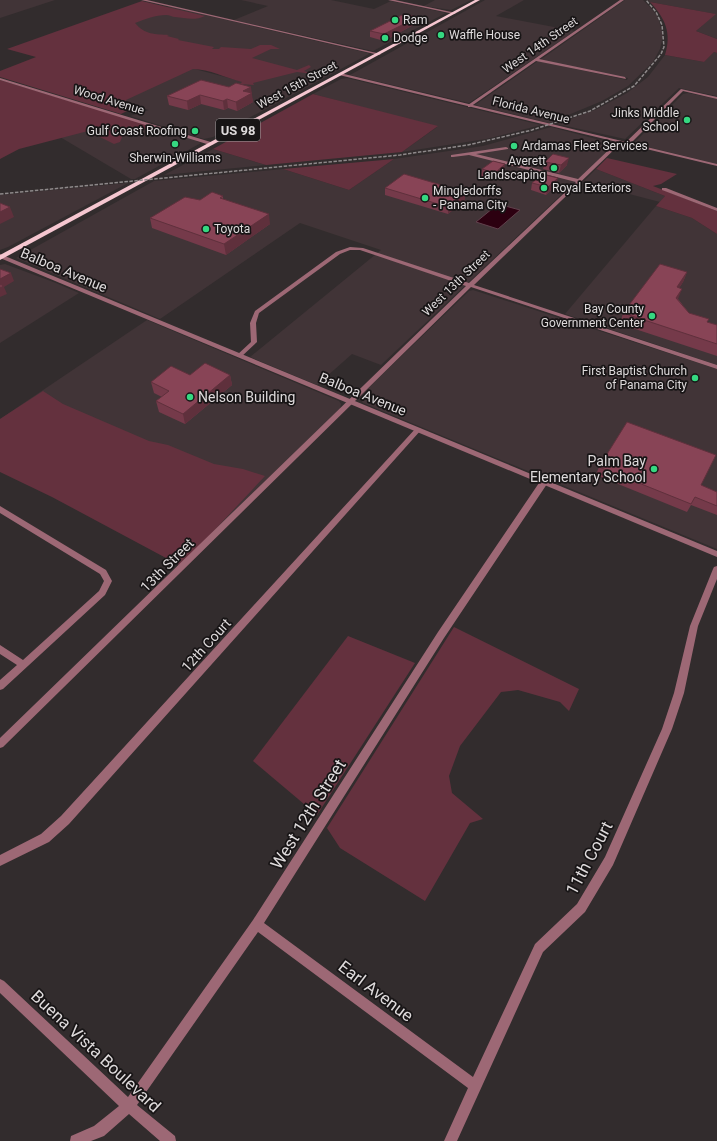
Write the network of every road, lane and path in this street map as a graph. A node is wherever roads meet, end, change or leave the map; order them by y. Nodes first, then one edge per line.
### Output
1 (143, 0) edge
2 (390, 0) edge
3 (478, 0) edge
4 (622, 0) edge
5 (454, 13) junction
6 (379, 54) junction
7 (536, 60) junction
8 (340, 74) junction
9 (625, 78) dead end
10 (0, 79) edge
11 (717, 98) edge
12 (469, 106) junction
13 (620, 142) junction
14 (212, 144) junction
15 (627, 144) junction
16 (506, 148) dead end
17 (471, 154) junction
18 (453, 156) dead end
19 (717, 165) edge
20 (579, 182) junction
21 (664, 188) dead end
22 (717, 210) edge
23 (1, 257) edge
24 (470, 285) junction
25 (239, 356) junction
26 (717, 367) edge
27 (349, 401) junction
28 (418, 430) junction
29 (544, 482) junction
30 (0, 509) edge
31 (717, 554) edge
32 (717, 569) edge
33 (0, 649) edge
34 (23, 665) junction
35 (0, 686) edge
36 (0, 744) edge
37 (0, 861) edge
38 (257, 924) junction
39 (0, 985) edge
40 (474, 1086) junction
41 (129, 1106) junction
42 (76, 1141) edge
43 (170, 1141) edge
44 (450, 1141) edge

1 - 6 street
2 - 5 street
3 - 5 highway, West 15th Street / US 98
4 - 7 street, West 14th Street
5 - 6 highway, West 15th Street / US 98
6 - 8 highway, West 15th Street / US 98
7 - 9 street
7 - 12 street, West 14th Street
8 - 12 street, Florida Avenue
8 - 14 highway, West 15th Street / US 98
10 - 14 street, Wood Avenue
11 - 15 street
12 - 13 street, Florida Avenue
13 - 15 street, Florida Avenue
13 - 20 street, West 13th Street
14 - 23 highway, West 15th Street / US 98
15 - 19 street, Florida Avenue
16 - 17 street
17 - 18 street
17 - 20 street
20 - 24 street, West 13th Street
21 - 22 street
23 - 25 street, Balboa Avenue
24 - 25 street
24 - 26 street
24 - 27 street, West 13th Street
25 - 27 street, Balboa Avenue
27 - 28 street, Balboa Avenue
27 - 36 street, 13th Street
28 - 29 street, Balboa Avenue
28 - 37 street, 12th Court
29 - 31 street, Balboa Avenue
29 - 38 street, West 12th Street
30 - 34 street
32 - 40 street, 11th Court
33 - 34 street
34 - 35 street
38 - 40 street, Earl Avenue
38 - 41 street, West 12th Street
39 - 41 street, Buena Vista Boulevard
40 - 44 street, 11th Court
41 - 42 street, West 12th Street
41 - 43 street, Buena Vista Boulevard

